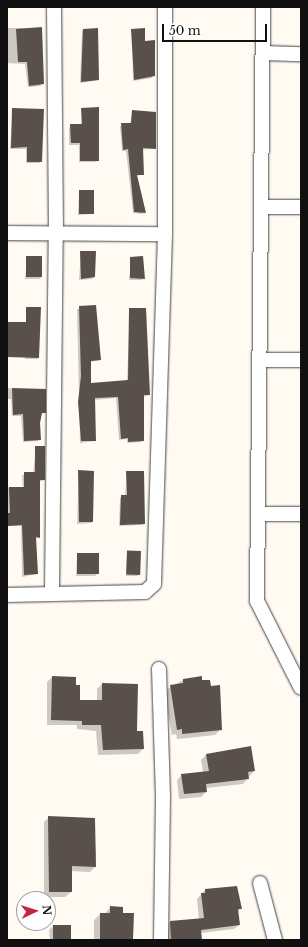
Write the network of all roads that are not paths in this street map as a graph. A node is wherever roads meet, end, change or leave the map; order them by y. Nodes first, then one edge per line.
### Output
1 (54, 7) edge
2 (165, 7) edge
3 (263, 7) edge
4 (263, 53) junction
5 (301, 54) edge
6 (261, 207) junction
7 (301, 207) edge
8 (7, 233) edge
9 (56, 234) junction
10 (165, 234) junction
11 (260, 360) junction
12 (301, 360) edge
13 (258, 514) junction
14 (301, 514) edge
15 (52, 592) junction
16 (7, 595) edge
17 (294, 660) edge
18 (159, 669) dead end
19 (301, 688) edge
20 (260, 883) dead end
21 (161, 940) edge
22 (275, 940) edge

1 - 9 street
2 - 10 street
3 - 4 street
4 - 5 street
4 - 6 street
6 - 7 street
6 - 11 street
8 - 9 street
9 - 10 street
9 - 15 street
10 - 15 street
11 - 12 street
11 - 13 street
13 - 14 street
13 - 17 street
15 - 16 street
17 - 19 street
18 - 21 street
20 - 22 street

